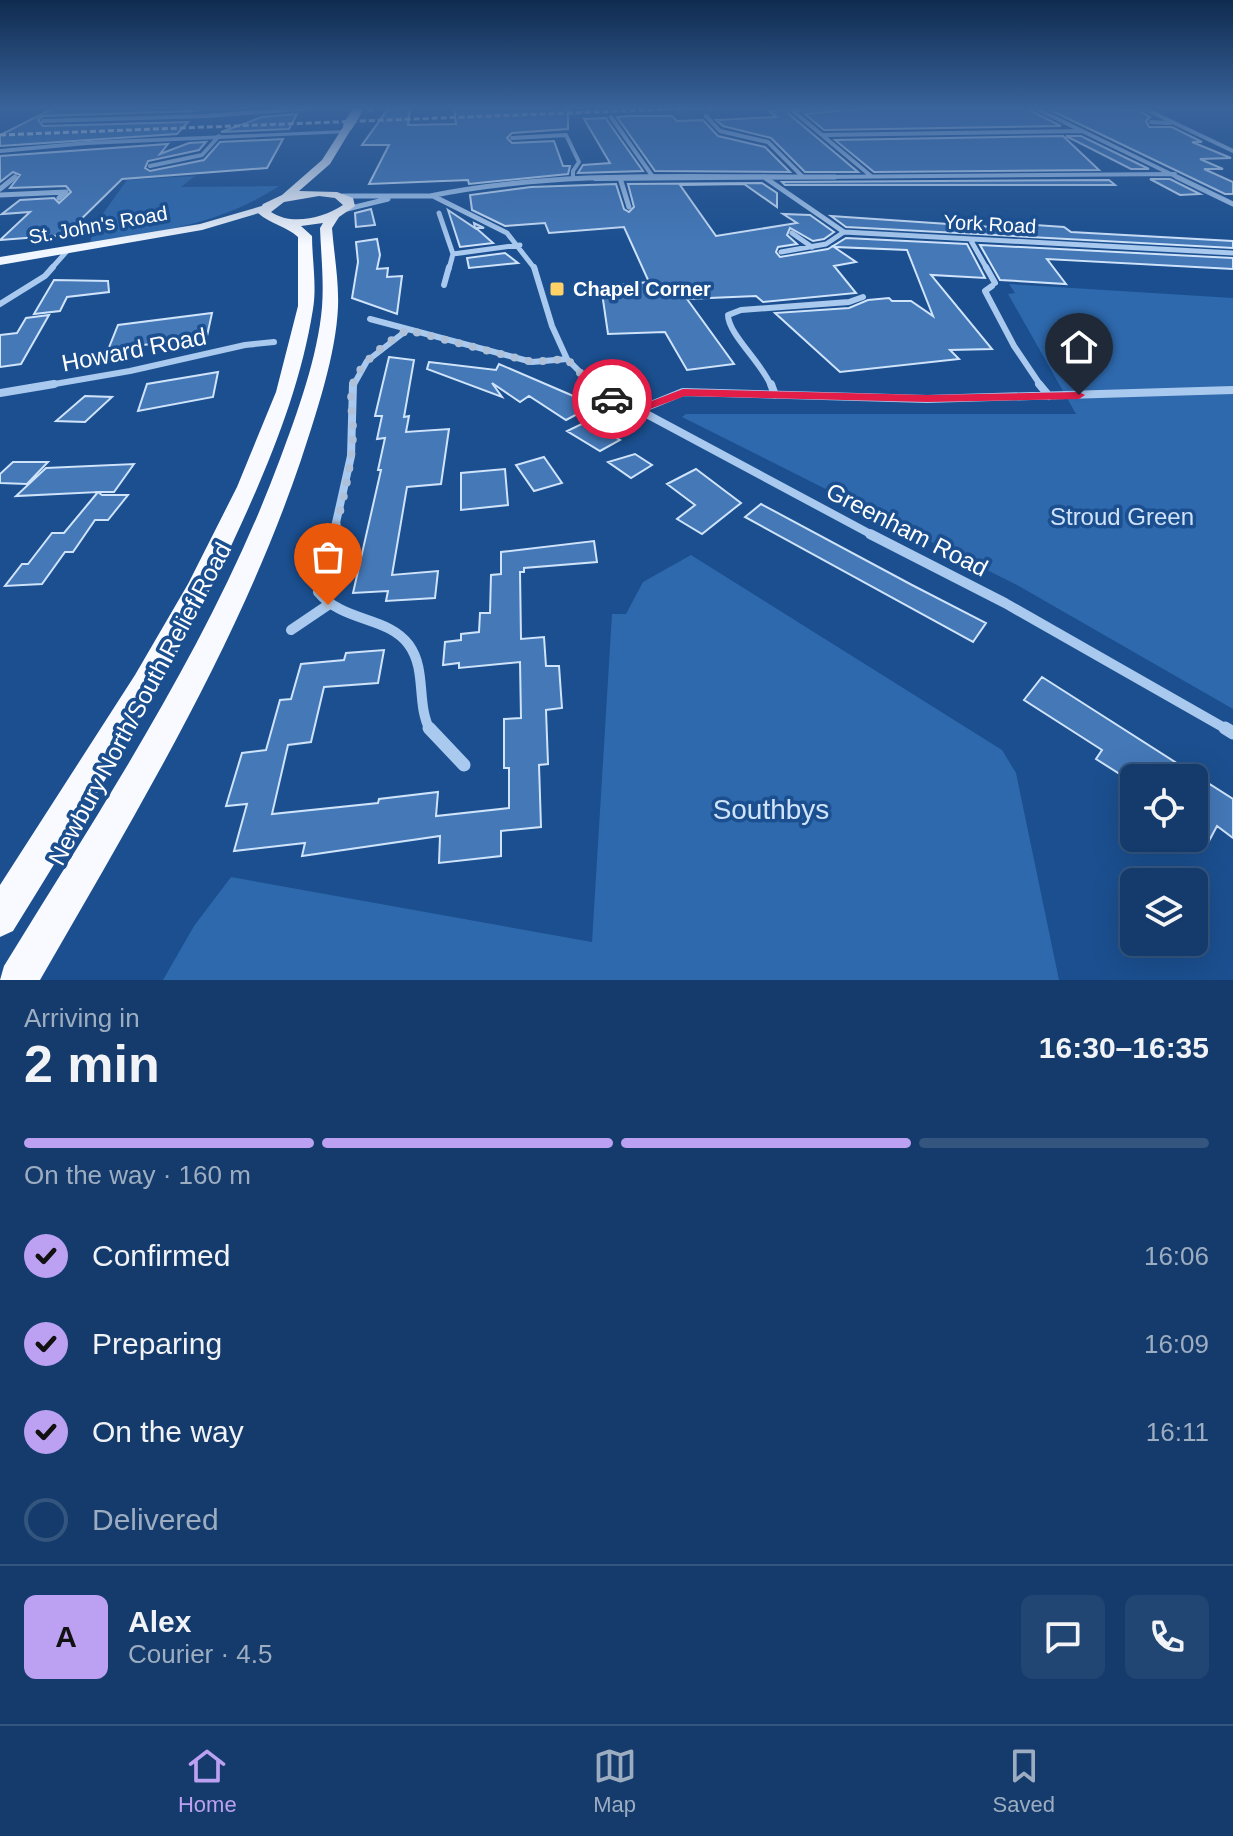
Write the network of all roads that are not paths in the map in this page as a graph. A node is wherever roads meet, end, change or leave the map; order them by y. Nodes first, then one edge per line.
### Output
1 (203, 154) edge
2 (331, 154) edge
3 (346, 154) edge
4 (575, 154) edge
5 (637, 154) edge
6 (780, 154) edge
7 (844, 154) edge
8 (1131, 154) edge
9 (150, 166) dead end
10 (1175, 174) junction
11 (763, 176) junction
12 (802, 176) junction
13 (871, 176) junction
14 (15, 177) dead end
15 (653, 177) junction
16 (620, 178) junction
17 (573, 179) junction
18 (0, 189) edge
19 (0, 195) edge
20 (334, 196) junction
21 (433, 196) junction
22 (59, 198) dead end
23 (1233, 204) edge
24 (629, 207) dead end
25 (278, 212) junction
26 (439, 213) dead end
27 (844, 232) junction
28 (792, 233) dead end
29 (970, 239) junction
30 (520, 245) junction
31 (812, 247) junction
32 (67, 251) junction
33 (781, 252) dead end
34 (1233, 253) edge
35 (453, 254) junction
36 (0, 261) edge
37 (444, 285) dead end
38 (863, 297) dead end
39 (0, 304) edge
40 (370, 319) dead end
41 (407, 330) junction
42 (274, 342) dead end
43 (567, 359) junction
44 (1233, 390) edge
45 (0, 393) edge
46 (775, 395) junction
47 (1049, 396) junction
48 (639, 410) junction
49 (328, 605) junction
50 (291, 630) dead end
51 (1233, 733) edge
52 (464, 765) dead end
53 (0, 918) edge
54 (18, 980) edge

1 - 9 street
2 - 25 highway
3 - 20 highway
4 - 17 street
5 - 15 street
6 - 12 street
7 - 13 street
8 - 10 street
10 - 13 street
10 - 23 street
11 - 12 street
11 - 15 street
11 - 27 street
12 - 13 street
14 - 18 street
15 - 16 street
16 - 17 street
16 - 24 street
17 - 21 street
19 - 22 street
20 - 21 street, Greenham Road
20 - 21 street
20 - 25 highway
20 - 25 highway
20 - 54 highway, Newbury North/South Relief Road
21 - 30 street, Greenham Road
25 - 32 main road, St. John's Road
25 - 53 highway, Newbury North/South Relief Road
26 - 35 street
27 - 29 street, York Road
27 - 31 street
28 - 31 street
29 - 34 street, York Road
29 - 47 street
30 - 35 street
30 - 43 street, Greenham Road
31 - 33 street
32 - 36 main road, St. John's Road
32 - 39 street
35 - 37 street
38 - 46 street
40 - 41 street
41 - 43 street
41 - 49 street
42 - 45 street, Howard Road
43 - 48 street, Greenham Road
44 - 47 street
46 - 47 street
46 - 48 street
48 - 51 street, Greenham Road
49 - 50 street
49 - 52 street

